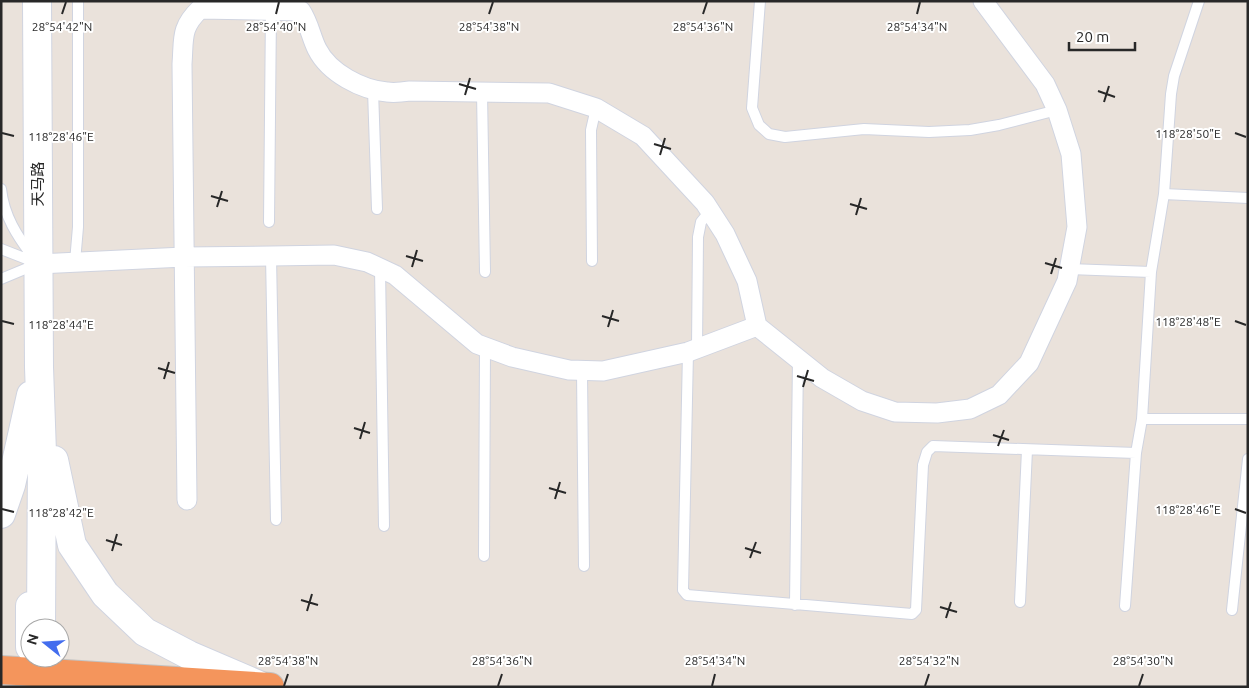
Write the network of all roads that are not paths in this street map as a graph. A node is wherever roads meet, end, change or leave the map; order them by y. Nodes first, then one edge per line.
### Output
1 (36, 1) edge
2 (78, 1) edge
3 (760, 1) edge
4 (983, 1) edge
5 (1199, 1) edge
6 (303, 6) edge
7 (271, 9) junction
8 (373, 90) junction
9 (482, 92) junction
10 (596, 108) junction
11 (1056, 110) junction
12 (1, 189) edge
13 (1164, 194) junction
14 (1248, 198) edge
15 (377, 209) dead end
16 (710, 211) junction
17 (269, 222) dead end
18 (1, 249) edge
19 (271, 256) junction
20 (184, 257) junction
21 (592, 261) dead end
22 (75, 262) junction
23 (38, 264) junction
24 (380, 268) junction
25 (1069, 269) junction
26 (485, 272) dead end
27 (1151, 272) junction
28 (1, 279) edge
29 (757, 326) junction
30 (485, 347) junction
31 (693, 350) junction
32 (798, 358) junction
33 (39, 367) junction
34 (582, 371) junction
35 (1142, 419) junction
36 (1248, 419) edge
37 (1027, 450) junction
38 (1136, 454) junction
39 (1248, 459) edge
40 (187, 500) dead end
41 (1, 514) edge
42 (276, 520) dead end
43 (384, 526) dead end
44 (484, 556) dead end
45 (584, 566) dead end
46 (1020, 602) dead end
47 (795, 605) junction
48 (1125, 606) dead end
49 (1232, 610) dead end
50 (32, 618) edge
51 (41, 618) edge
52 (31, 668) edge
53 (1, 670) edge
54 (265, 686) edge

1 - 23 main road, 天马路
2 - 22 lane
3 - 11 lane
4 - 11 street
5 - 13 lane
6 - 7 street
6 - 8 street
7 - 17 lane
7 - 20 street
8 - 9 street
8 - 15 lane
9 - 10 street
9 - 26 lane
10 - 16 street
10 - 21 lane
11 - 25 street
12 - 23 lane
13 - 14 lane
13 - 27 lane
16 - 29 street
16 - 31 lane
18 - 23 lane
19 - 20 street
19 - 24 street
19 - 42 lane
20 - 22 street
20 - 40 street
22 - 23 street
23 - 28 lane
23 - 33 main road, 天马路
24 - 30 street
24 - 43 lane
25 - 27 lane
25 - 32 street
27 - 35 lane
29 - 31 street
29 - 32 street
30 - 34 street
30 - 44 lane
31 - 34 street
31 - 47 lane
32 - 47 lane
33 - 41 main road
33 - 50 main road
33 - 51 main road
33 - 54 main road
34 - 45 lane
35 - 36 lane
35 - 38 lane
37 - 38 lane
37 - 46 lane
37 - 47 lane
38 - 48 lane
39 - 49 lane
52 - 53 highway
52 - 54 highway

